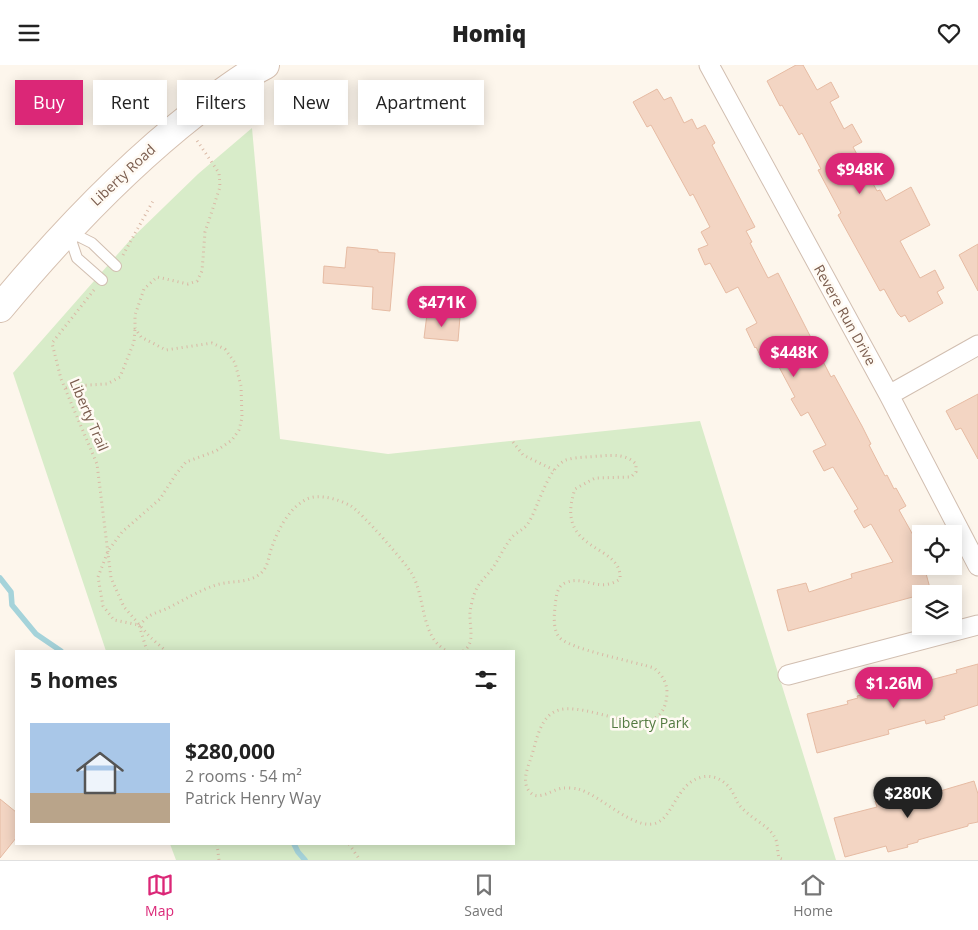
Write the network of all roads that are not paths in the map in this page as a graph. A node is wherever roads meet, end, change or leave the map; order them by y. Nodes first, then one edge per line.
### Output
1 (265, 65) edge
2 (709, 65) edge
3 (67, 231) junction
4 (116, 267) road end
5 (102, 280) road end
6 (0, 308) edge
7 (978, 345) edge
8 (889, 395) junction
9 (978, 566) edge
10 (978, 625) edge
11 (788, 675) dead end

1 - 3 main road, Liberty Road
2 - 8 street, Revere Run Drive
3 - 4 lane
3 - 5 lane
3 - 6 main road, Liberty Road
7 - 8 street
8 - 9 street, Revere Run Drive
10 - 11 street

